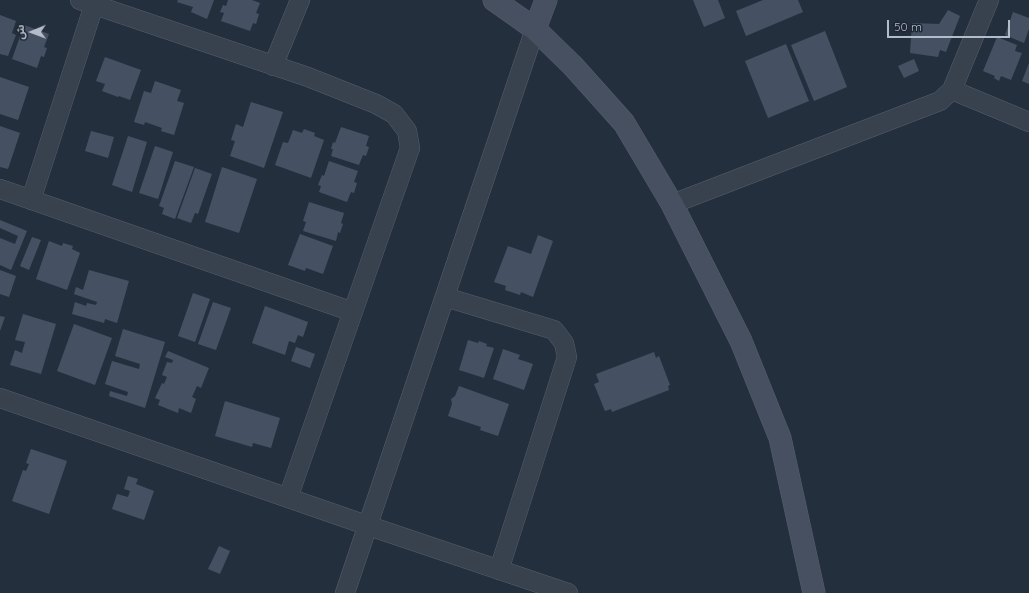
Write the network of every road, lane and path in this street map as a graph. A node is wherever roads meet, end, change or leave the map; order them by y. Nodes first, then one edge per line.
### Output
1 (300, 0) edge
2 (494, 0) edge
3 (546, 0) edge
4 (989, 0) edge
5 (87, 2) edge
6 (535, 29) junction
7 (273, 66) junction
8 (952, 90) junction
9 (1029, 122) edge
10 (0, 189) edge
11 (31, 200) junction
12 (672, 204) junction
13 (445, 297) junction
14 (353, 312) junction
15 (0, 398) edge
16 (288, 498) junction
17 (369, 526) junction
18 (500, 570) junction
19 (345, 593) edge
20 (568, 593) edge
21 (814, 593) edge

1 - 7 street
2 - 6 street
3 - 6 street
4 - 8 street
5 - 7 street
5 - 11 street
6 - 12 street
6 - 13 street
7 - 14 street
8 - 9 street
8 - 12 street
10 - 11 street
11 - 14 street
12 - 21 street
13 - 17 street
13 - 18 street
14 - 16 street
15 - 16 street
16 - 17 street
17 - 18 street
17 - 19 street
18 - 20 street

